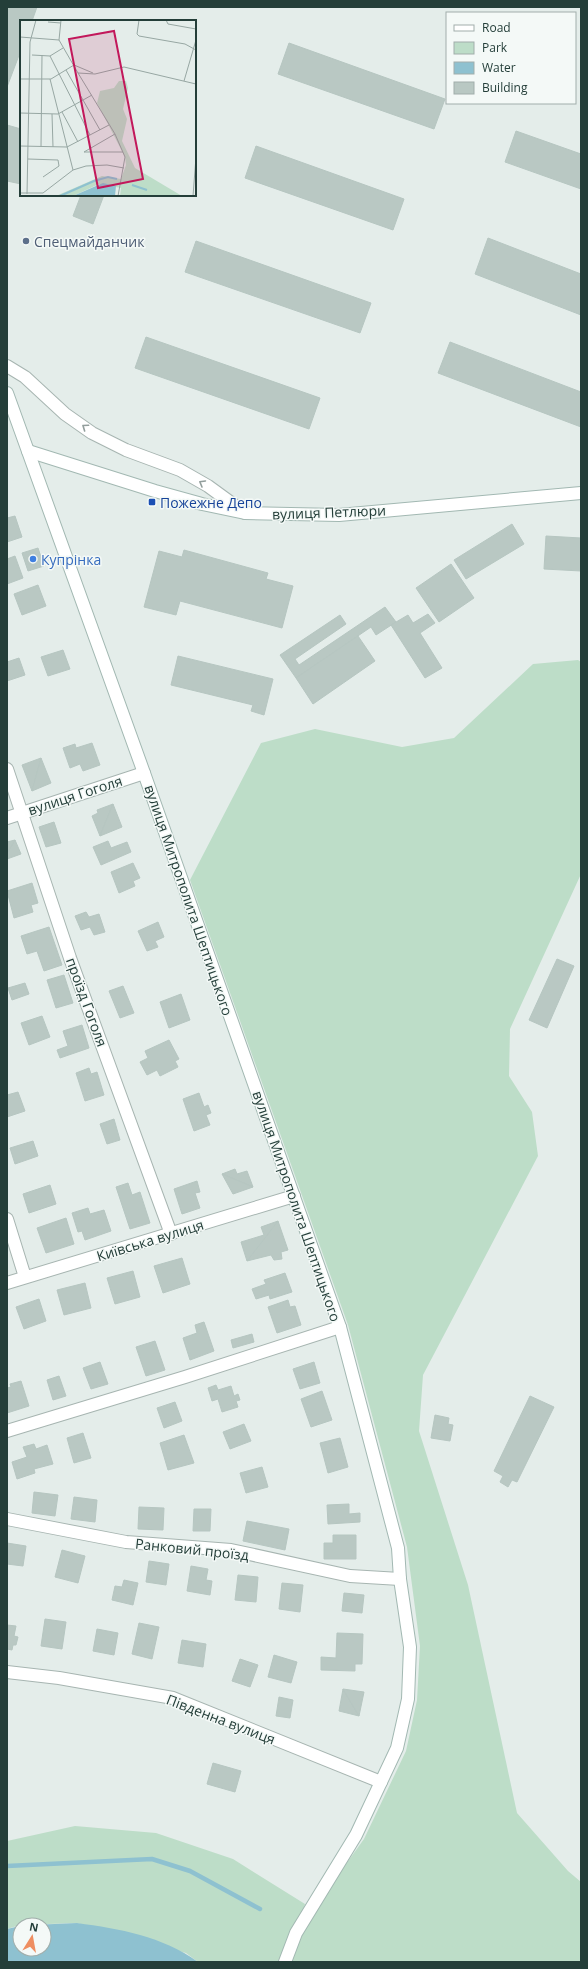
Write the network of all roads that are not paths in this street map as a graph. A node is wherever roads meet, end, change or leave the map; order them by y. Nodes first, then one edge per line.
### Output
1 (7, 366) edge
2 (7, 393) edge
3 (28, 451) junction
4 (581, 492) edge
5 (245, 513) junction
6 (7, 769) edge
7 (144, 773) junction
8 (22, 813) junction
9 (7, 818) edge
10 (294, 1196) junction
11 (7, 1219) edge
12 (171, 1234) junction
13 (25, 1277) junction
14 (7, 1283) edge
15 (340, 1327) junction
16 (7, 1431) edge
17 (7, 1519) edge
18 (400, 1579) junction
19 (7, 1672) edge
20 (381, 1782) junction
21 (285, 1962) edge

5 -> 1 street
2 - 3 street
3 - 5 street, вулиця Петлюри
3 - 7 street, вулиця Митрополита Шептицького
4 - 5 street, вулиця Петлюри
6 - 8 street, проїзд Гоголя
7 - 8 street, вулиця Гоголя
7 - 10 street, вулиця Митрополита Шептицького
8 - 9 street, вулиця Гоголя
8 - 12 street, проїзд Гоголя
10 - 12 street, Київська вулиця
10 - 15 street, вулиця Митрополита Шептицького
11 - 13 street
12 - 13 street, Київська вулиця
13 - 14 street, Київська вулиця
15 - 16 street
15 - 18 street, вулиця Митрополита Шептицького
17 - 18 street, Ранковий проїзд
18 - 20 street, вулиця Митрополита Шептицького
19 - 20 street, Південна вулиця
20 - 21 street, вулиця Митрополита Шептицького

